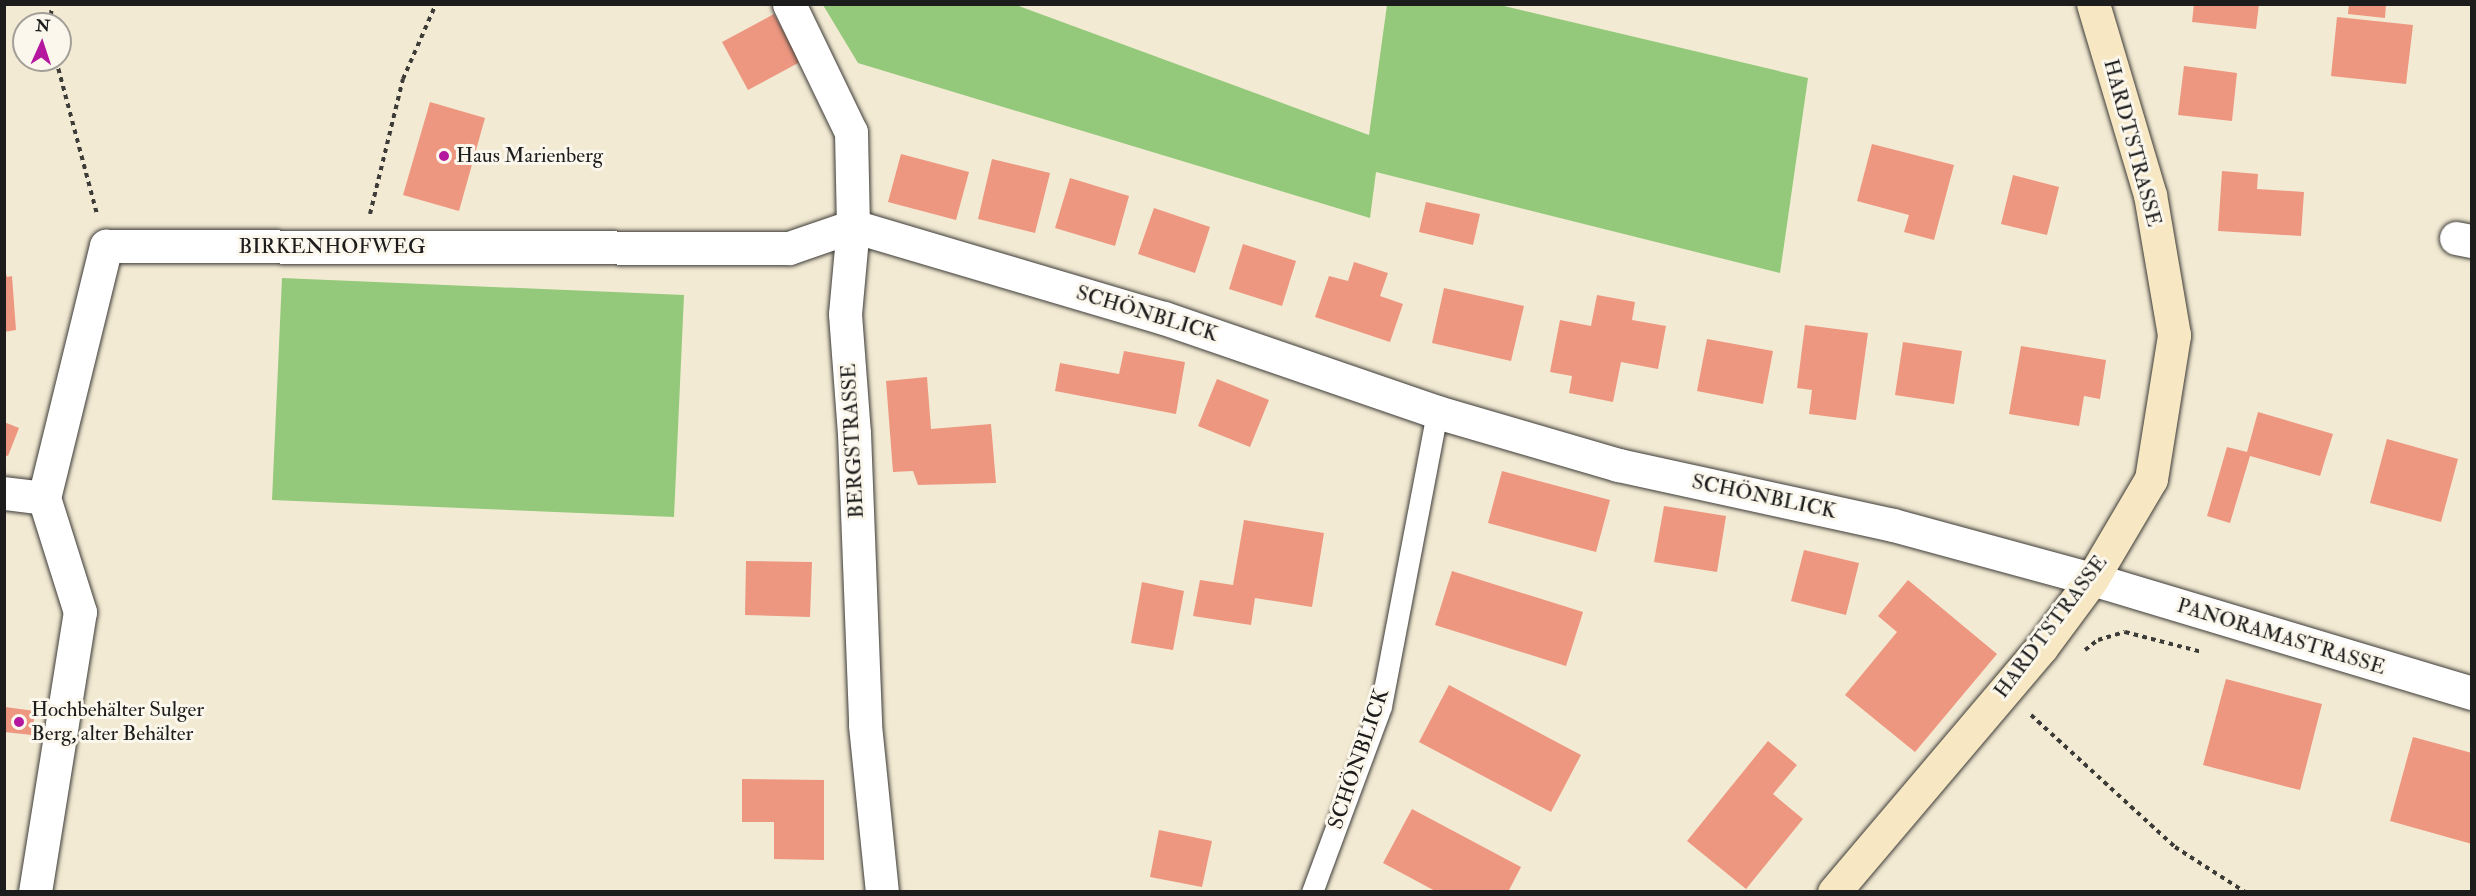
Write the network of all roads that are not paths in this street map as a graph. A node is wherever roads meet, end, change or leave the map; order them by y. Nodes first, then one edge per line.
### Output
1 (789, 4) edge
2 (2093, 4) edge
3 (853, 226) junction
4 (1437, 412) junction
5 (4, 493) edge
6 (44, 498) junction
7 (2092, 579) junction
8 (2472, 693) edge
9 (35, 891) edge
10 (882, 891) edge
11 (1312, 891) edge
12 (1834, 891) edge

1 - 3 street, BERGSTRASSE
2 - 7 main road, HARDTSTRASSE
3 - 4 street, SCHÖNBLICK
3 - 6 street, BIRKENHOFWEG
3 - 10 street, BERGSTRASSE
4 - 7 street, SCHÖNBLICK
4 - 11 lane, SCHÖNBLICK
5 - 6 street
6 - 9 street
7 - 8 street, PANORAMASTRASSE
7 - 12 main road, HARDTSTRASSE

